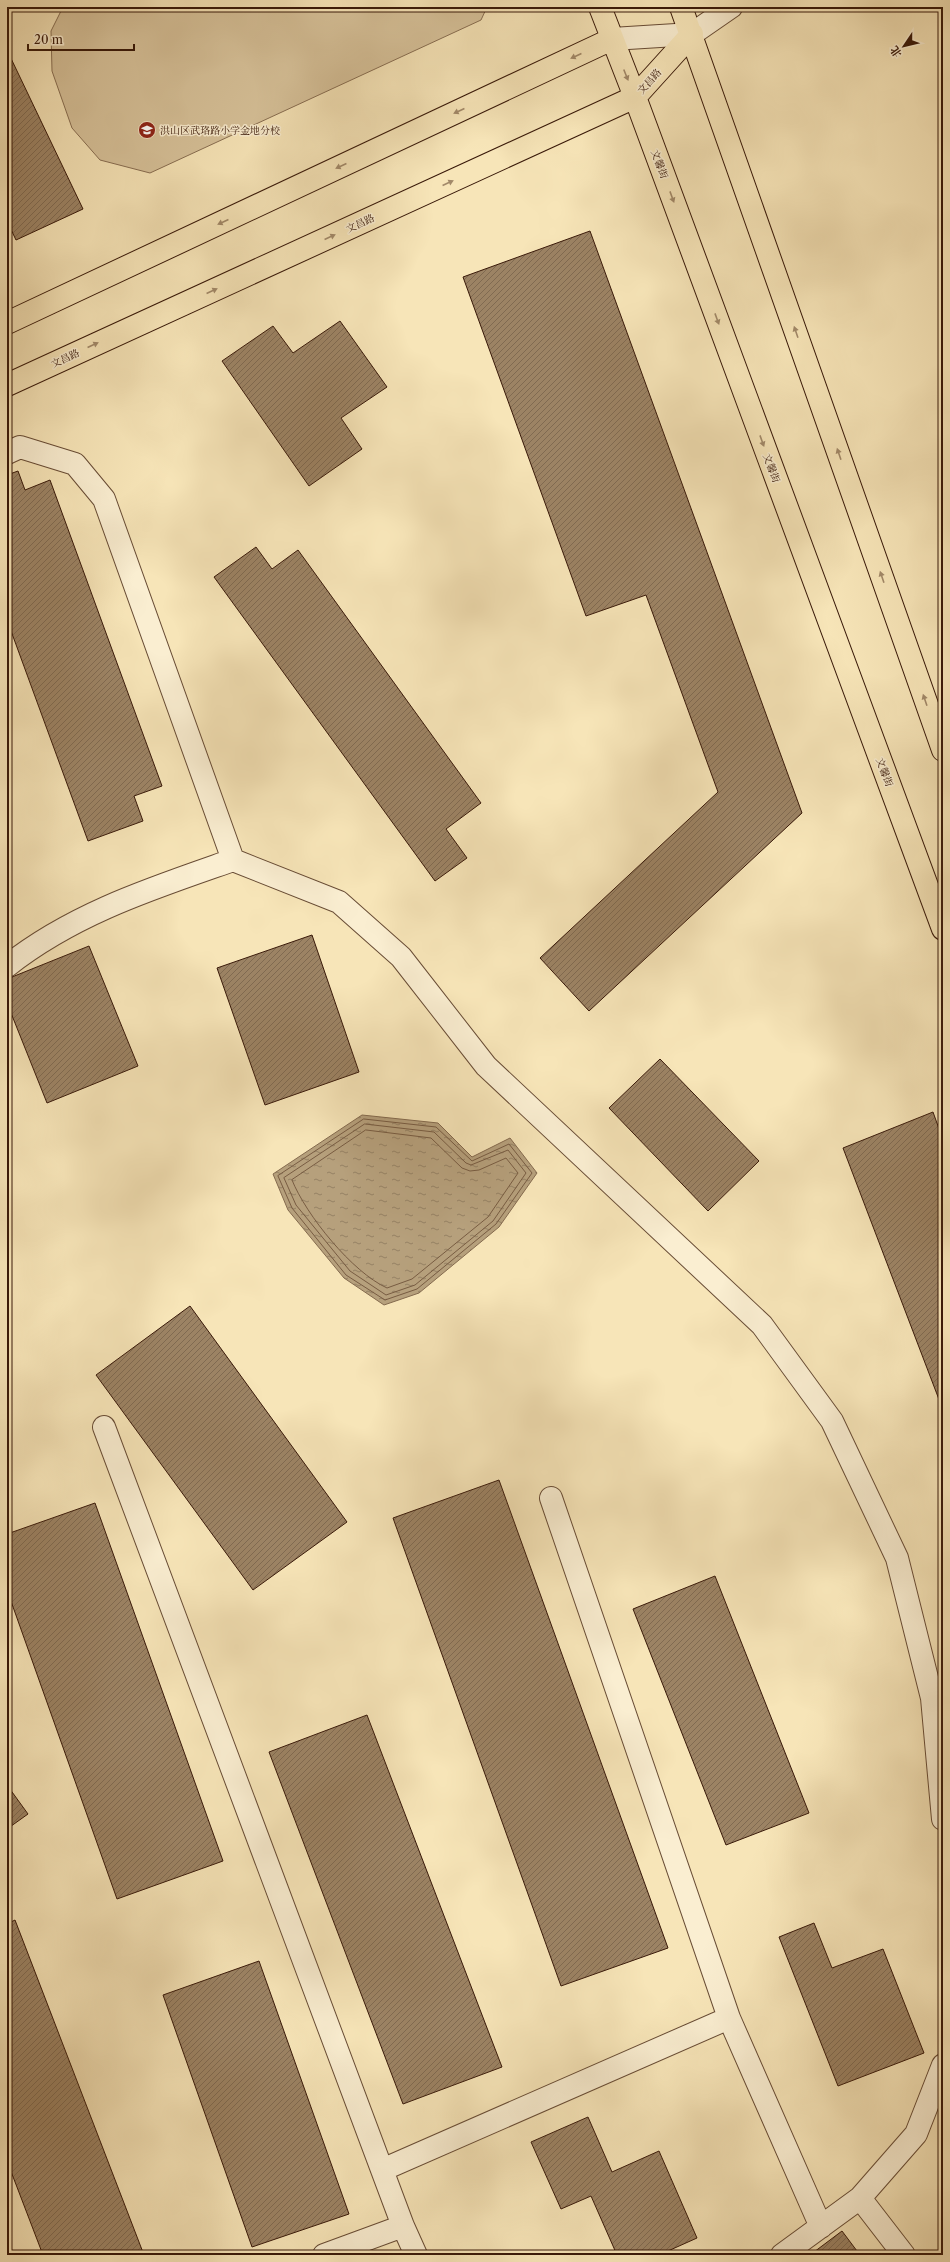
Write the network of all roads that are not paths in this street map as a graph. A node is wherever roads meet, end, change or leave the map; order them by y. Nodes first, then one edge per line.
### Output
1 (600, 7) edge
2 (682, 7) edge
3 (731, 7) edge
4 (692, 34) junction
5 (612, 39) junction
6 (635, 97) junction
7 (7, 323) edge
8 (7, 385) edge
9 (7, 453) edge
10 (943, 750) edge
11 (233, 860) junction
12 (943, 929) edge
13 (7, 966) edge
14 (104, 1427) dead end
15 (551, 1498) dead end
16 (943, 1819) edge
17 (729, 2018) junction
18 (943, 2065) edge
19 (382, 2170) junction
20 (860, 2198) junction
21 (403, 2226) junction
22 (821, 2226) junction
23 (324, 2255) edge
24 (416, 2255) edge
25 (782, 2255) edge
26 (904, 2255) edge

1 - 5 main road, 文馨街
2 - 4 main road
3 - 4 street, 文昌路
4 - 5 street
4 - 6 main road, 文昌路
10 -> 4 main road
5 -> 6 main road, 文馨街
5 -> 7 main road
8 -> 6 main road, 文昌路
6 -> 12 main road, 文馨街
9 - 11 street
11 - 13 street
11 - 16 street
14 - 19 street
15 - 17 street
17 - 19 street
17 - 22 street
18 - 20 street
19 - 21 street
20 - 22 street
20 - 26 street
21 - 23 street
21 - 24 street
22 - 25 street

